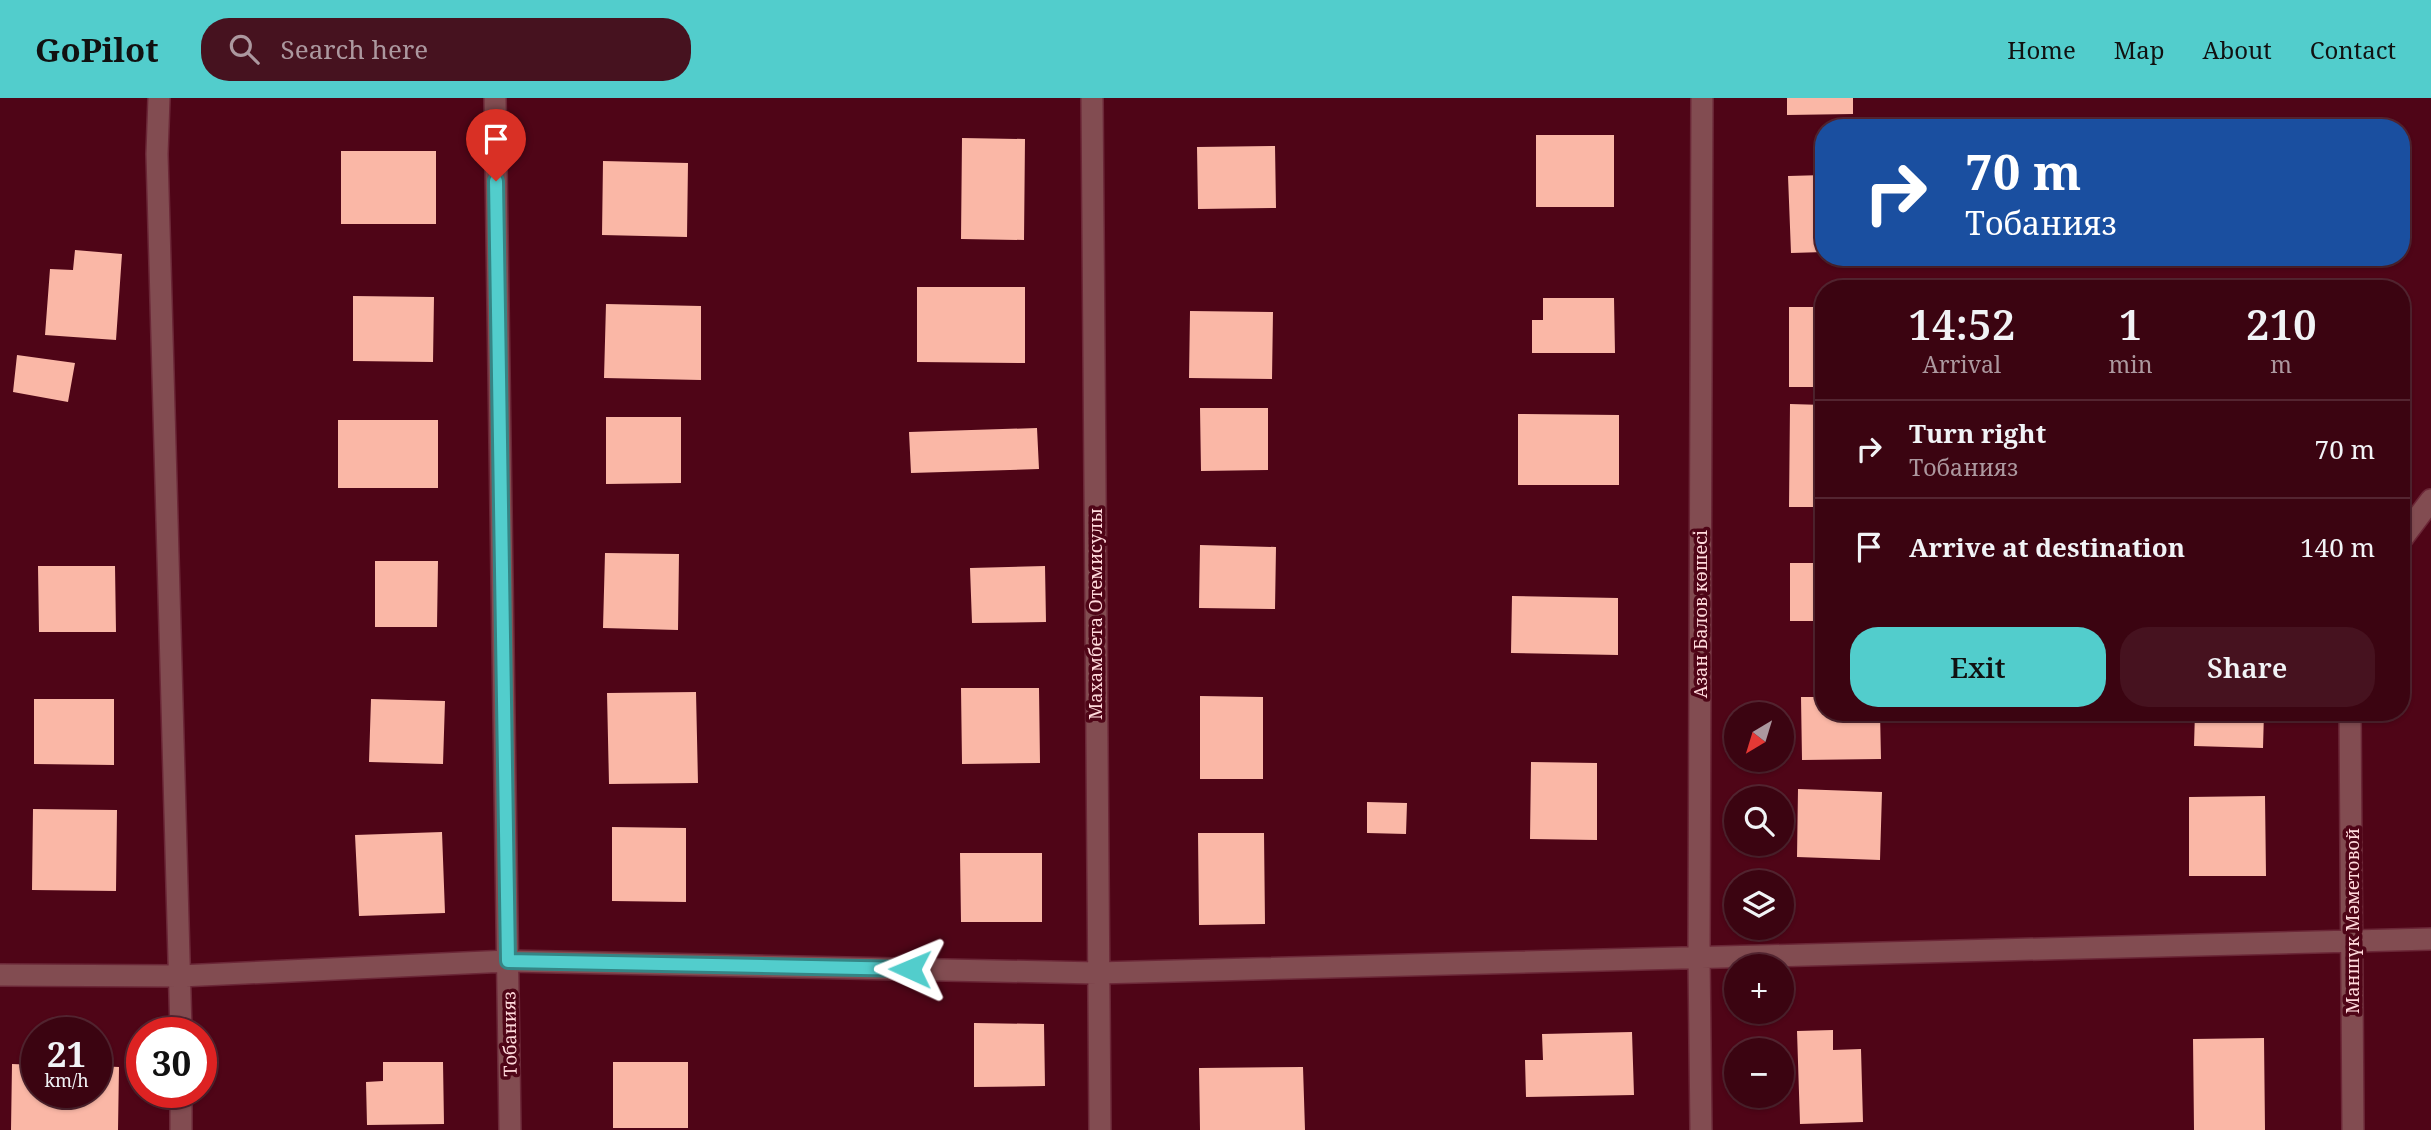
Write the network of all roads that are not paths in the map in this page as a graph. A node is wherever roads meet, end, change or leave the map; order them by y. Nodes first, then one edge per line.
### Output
1 (159, 98) edge
2 (495, 98) edge
3 (1092, 98) edge
4 (1702, 98) edge
5 (2431, 500) edge
6 (2410, 528) edge
7 (2350, 721) edge
8 (2431, 939) edge
9 (2352, 942) junction
10 (1699, 957) junction
11 (508, 961) junction
12 (1097, 973) junction
13 (0, 975) edge
14 (180, 976) junction
15 (181, 1017) edge
16 (181, 1108) edge
17 (181, 1130) edge
18 (510, 1130) edge
19 (1100, 1130) edge
20 (1701, 1130) edge
21 (2353, 1130) edge

1 - 14 street
2 - 11 street, Тобанияз
3 - 12 street, Махамбета Отемисулы
4 - 10 street, Азан Балов көшесі
5 - 6 street
7 - 9 street, Маншүк Мәметовой
8 - 9 street
9 - 10 street
9 - 21 street, Маншүк Мәметовой
10 - 12 street
10 - 20 street, Азан Балов көшесі
11 - 12 street
11 - 14 street
11 - 18 street, Тобанияз
12 - 19 street, Махамбета Отемисулы
13 - 14 street
14 - 15 street
16 - 17 street

